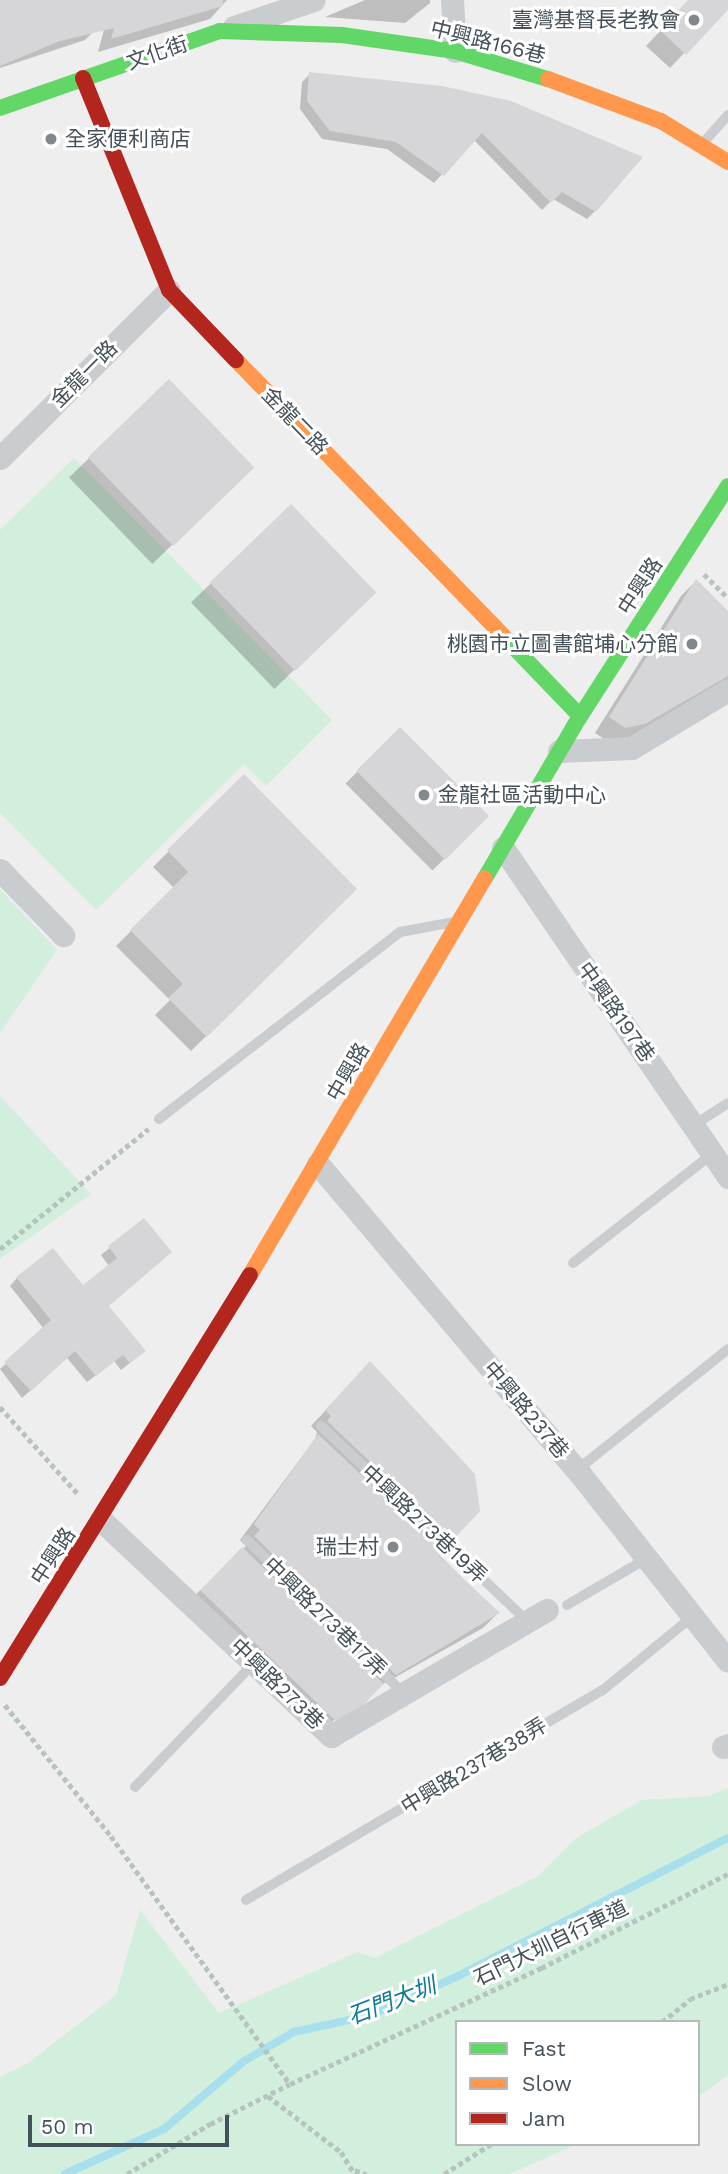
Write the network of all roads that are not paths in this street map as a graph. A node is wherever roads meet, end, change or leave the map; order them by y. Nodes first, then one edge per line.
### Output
1 (314, 0) edge
2 (452, 0) edge
3 (220, 31) junction
4 (454, 51) junction
5 (83, 78) junction
6 (0, 108) edge
7 (728, 115) edge
8 (700, 145) junction
9 (728, 162) edge
10 (169, 290) junction
11 (0, 458) edge
12 (728, 486) edge
13 (728, 690) edge
14 (580, 716) junction
15 (559, 751) junction
16 (503, 848) junction
17 (0, 870) edge
18 (460, 920) junction
19 (63, 935) dead end
20 (728, 1103) edge
21 (159, 1119) road end
22 (694, 1125) junction
23 (712, 1154) junction
24 (318, 1164) junction
25 (728, 1178) edge
26 (573, 1263) dead end
27 (728, 1349) edge
28 (321, 1426) dead end
29 (577, 1470) junction
30 (101, 1520) junction
31 (247, 1540) dead end
32 (649, 1558) junction
33 (547, 1612) junction
34 (692, 1616) junction
35 (728, 1661) edge
36 (255, 1662) junction
37 (0, 1678) edge
38 (404, 1693) junction
39 (135, 1787) dead end
40 (246, 1900) dead end

1 - 3 street, 文化街
2 - 4 street
3 - 4 street, 中興路166巷
3 - 5 street, 文化街
4 - 8 street, 中興路166巷
5 - 6 street, 文化街
5 - 10 street, 金龍二路
7 - 8 lane
8 - 9 street, 中興路166巷
10 - 11 street, 金龍一路
10 - 14 street, 金龍二路
12 - 14 street, 中興路
13 - 15 street
14 - 15 street, 中興路
15 - 16 street, 中興路
16 - 18 street, 中興路
16 - 22 street, 中興路197巷
17 - 19 street
18 - 21 lane
18 - 24 street, 中興路
20 - 22 lane
22 - 23 street, 中興路197巷
23 - 25 street, 中興路197巷
23 - 26 lane
24 - 29 street, 中興路237巷
24 - 30 street, 中興路
27 - 29 lane
28 - 33 lane, 中興路273巷19弄
29 - 32 street, 中興路237巷
30 - 36 street, 中興路273巷
30 - 37 street, 中興路
31 - 38 lane, 中興路273巷17弄
32 - 33 lane
32 - 34 street, 中興路237巷
33 - 38 street, 中興路273巷
34 - 35 street, 中興路237巷
34 - 40 lane, 中興路237巷38弄
36 - 38 street, 中興路273巷
36 - 39 lane

